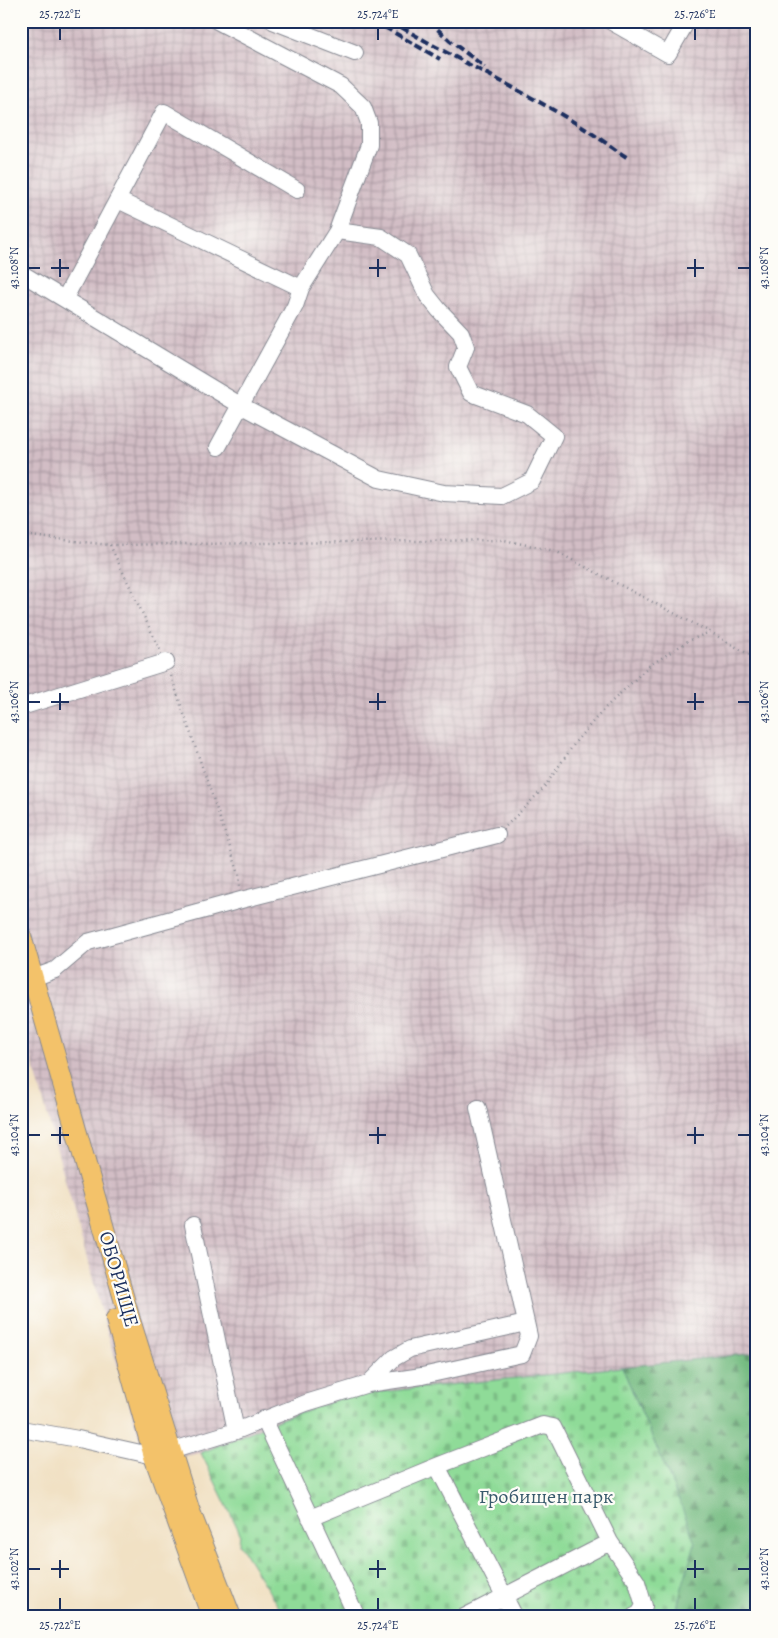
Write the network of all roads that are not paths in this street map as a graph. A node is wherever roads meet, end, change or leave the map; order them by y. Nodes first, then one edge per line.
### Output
1 (218, 21) edge
2 (273, 21) edge
3 (610, 21) edge
4 (687, 21) edge
5 (355, 53) dead end
6 (297, 190) dead end
7 (118, 200) junction
8 (337, 232) junction
9 (21, 273) edge
10 (301, 288) junction
11 (65, 298) junction
12 (240, 405) junction
13 (218, 447) dead end
14 (166, 662) road end
15 (21, 707) edge
16 (497, 835) road end
17 (21, 936) edge
18 (26, 980) edge
19 (478, 1108) dead end
20 (194, 1225) dead end
21 (526, 1323) junction
22 (368, 1384) junction
23 (264, 1419) junction
24 (21, 1429) edge
25 (236, 1431) junction
26 (163, 1454) junction
27 (438, 1466) junction
28 (310, 1518) junction
29 (610, 1542) junction
30 (504, 1596) junction
31 (212, 1617) edge
32 (231, 1617) edge
33 (357, 1617) edge
34 (464, 1617) edge
35 (515, 1617) edge
36 (633, 1617) edge

1 - 8 street
2 - 5 street
3 - 4 street
6 - 7 street
7 - 10 street
7 - 11 street
8 - 10 street
8 - 12 street
9 - 11 street
10 - 12 street
11 - 12 street
12 - 13 street
14 - 15 street
16 - 18 street
17 - 18 main road, ОБОРИЩЕ
18 - 26 main road, ОБОРИЩЕ
19 - 21 street
20 - 25 street
21 - 22 street
21 - 22 street
22 - 23 street
23 - 25 street
23 - 28 street
24 - 26 street
25 - 26 street
26 - 31 main road, ОБОРИЩЕ
26 - 32 main road, ОБОРИЩЕ
27 - 28 street
27 - 29 street
27 - 30 street
28 - 33 street
29 - 30 street
29 - 36 street
30 - 34 street
30 - 35 street

